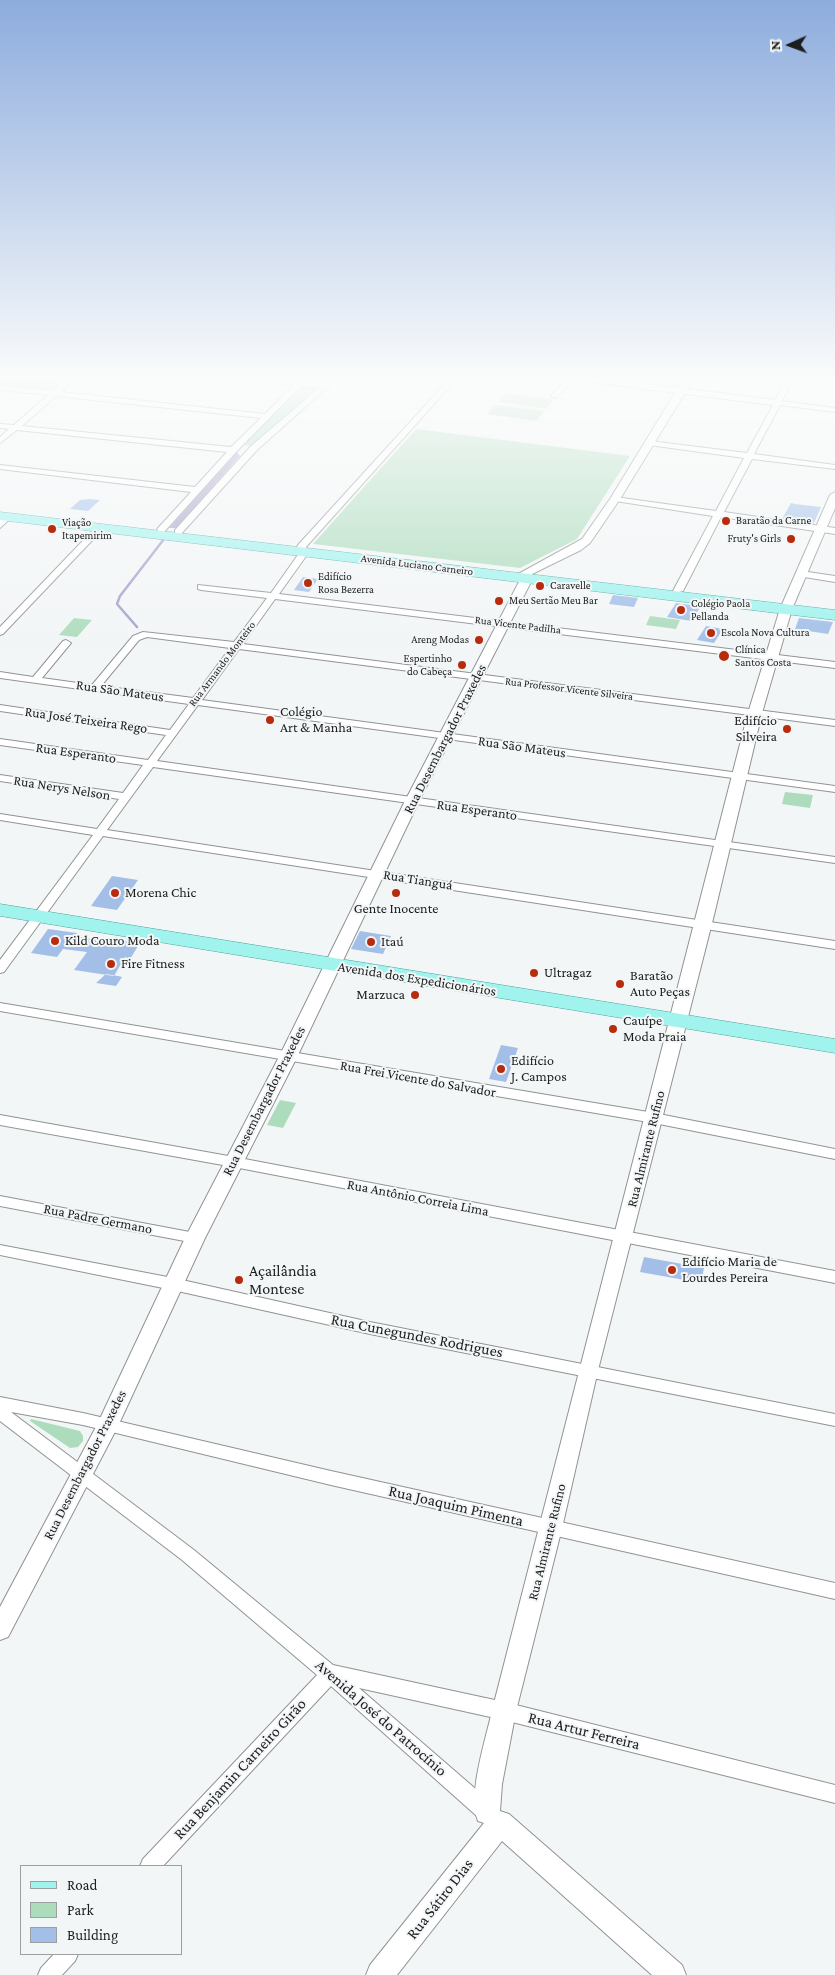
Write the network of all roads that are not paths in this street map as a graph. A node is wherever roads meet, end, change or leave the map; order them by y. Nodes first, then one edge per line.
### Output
1 (1, 467) edge
2 (217, 467) edge
3 (235, 467) edge
4 (376, 467) edge
5 (634, 467) edge
6 (743, 467) edge
7 (196, 490) junction
8 (835, 495) edge
9 (615, 499) junction
10 (719, 514) junction
11 (2, 517) edge
12 (100, 528) junction
13 (821, 529) junction
14 (835, 531) edge
15 (168, 533) junction
16 (303, 550) junction
17 (801, 574) junction
18 (527, 576) junction
19 (835, 578) edge
20 (615, 586) junction
21 (201, 587) dead end
22 (678, 591) junction
23 (274, 595) junction
24 (787, 606) junction
25 (835, 609) edge
26 (835, 615) edge
27 (0, 617) edge
28 (12, 618) junction
29 (503, 624) junction
30 (0, 625) edge
31 (0, 632) edge
32 (66, 643) dead end
33 (236, 646) junction
34 (770, 657) junction
35 (835, 665) edge
36 (0, 675) edge
37 (477, 678) junction
38 (35, 680) junction
39 (94, 688) junction
40 (195, 701) junction
41 (0, 708) edge
42 (754, 713) junction
43 (835, 723) edge
44 (172, 733) junction
45 (445, 736) junction
46 (0, 742) edge
47 (151, 763) junction
48 (740, 776) junction
49 (0, 778) edge
50 (835, 789) edge
51 (125, 798) junction
52 (412, 801) junction
53 (0, 817) edge
54 (101, 832) junction
55 (723, 846) junction
56 (835, 860) edge
57 (377, 874) junction
58 (0, 902) edge
59 (0, 910) edge
60 (42, 913) junction
61 (704, 925) junction
62 (835, 945) edge
63 (335, 960) junction
64 (0, 969) edge
65 (0, 1008) edge
66 (679, 1017) junction
67 (835, 1036) edge
68 (835, 1046) edge
69 (288, 1057) junction
70 (654, 1118) junction
71 (0, 1120) edge
72 (835, 1154) edge
73 (234, 1162) junction
74 (0, 1201) edge
75 (195, 1238) junction
76 (623, 1238) junction
77 (0, 1250) edge
78 (835, 1277) edge
79 (173, 1284) junction
80 (588, 1370) junction
81 (0, 1403) edge
82 (0, 1412) edge
83 (835, 1420) edge
84 (107, 1426) junction
85 (82, 1471) junction
86 (551, 1528) junction
87 (835, 1591) edge
88 (0, 1630) edge
89 (331, 1673) junction
90 (504, 1711) junction
91 (835, 1794) edge
92 (493, 1818) junction
93 (151, 1865) edge
94 (67, 1955) edge
95 (48, 1975) edge
96 (380, 1975) edge
97 (672, 1975) edge

1 - 7 street
2 - 7 street
3 - 15 street
4 - 16 street, Rua Armando Monteiro
5 - 9 street
6 - 10 street
7 - 15 street
8 - 13 street, Rua Almirante Rufino
9 - 10 street
9 - 18 street
10 - 13 street
10 - 22 street
11 - 12 main road, Avenida Luciano Carneiro
11 - 15 main road, Avenida Luciano Carneiro
12 - 15 main road, Avenida Luciano Carneiro
12 - 28 street
13 - 14 street
13 - 17 street, Rua Almirante Rufino
15 - 16 main road, Avenida Luciano Carneiro
16 - 18 main road, Avenida Luciano Carneiro
16 - 23 street, Rua Armando Monteiro
17 - 19 street
17 - 24 street, Rua Almirante Rufino
18 - 20 main road, Avenida Luciano Carneiro
18 - 29 street, Rua Desembargador Praxedes
20 - 22 main road, Avenida Luciano Carneiro
20 - 24 main road, Avenida Luciano Carneiro
21 - 23 street, Rua Vicente Padilha
22 - 24 main road, Avenida Luciano Carneiro
23 - 29 street, Rua Vicente Padilha
23 - 33 street, Rua Armando Monteiro
24 - 25 main road, Avenida Luciano Carneiro
24 - 26 main road, Avenida Luciano Carneiro
24 - 34 street, Rua Almirante Rufino
27 - 28 street
28 - 30 street
28 - 31 street
29 - 34 street, Rua Vicente Padilha
29 - 37 street, Rua Desembargador Praxedes
32 - 38 street
33 - 37 street, Rua Professor Vicente Silveira
33 - 39 street, Rua Professor Vicente Silveira
33 - 40 street, Rua Armando Monteiro
34 - 35 street, Rua Vicente Padilha
34 - 42 street, Rua Almirante Rufino
36 - 38 street, Rua São Mateus
37 - 42 street, Rua Professor Vicente Silveira
37 - 45 street, Rua Desembargador Praxedes
38 - 39 street, Rua São Mateus
39 - 40 street, Rua São Mateus
40 - 44 street, Rua Armando Monteiro
40 - 45 street, Rua São Mateus
41 - 44 street, Rua José Teixeira Rego
42 - 43 street, Rua Professor Vicente Silveira
42 - 48 street, Rua Almirante Rufino
44 - 47 street, Rua Armando Monteiro
45 - 48 street, Rua São Mateus
45 - 52 street, Rua Desembargador Praxedes
46 - 47 street, Rua Esperanto
47 - 51 street, Rua Armando Monteiro
47 - 52 street, Rua Esperanto
48 - 50 street, Rua São Mateus
48 - 55 street, Rua Almirante Rufino
49 - 51 street, Rua Nerys Nelson
51 - 54 street, Rua Armando Monteiro
52 - 55 street, Rua Esperanto
52 - 57 street, Rua Desembargador Praxedes
53 - 54 street, Rua Tianguá
54 - 57 street, Rua Tianguá
54 - 60 street, Rua Armando Monteiro
55 - 56 street, Rua Esperanto
55 - 61 street, Rua Almirante Rufino
57 - 61 street, Rua Tianguá
57 - 63 street, Rua Desembargador Praxedes
58 - 60 main road, Avenida dos Expedicionários
59 - 60 main road, Avenida dos Expedicionários
60 - 63 main road, Avenida dos Expedicionários
60 - 64 street, Rua Armando Monteiro
61 - 62 street, Rua Tianguá
61 - 66 street, Rua Almirante Rufino
63 - 66 main road, Avenida dos Expedicionários
63 - 69 street, Rua Desembargador Praxedes
65 - 69 street, Rua Frei Vicente do Salvador
66 - 67 main road, Avenida dos Expedicionários
66 - 68 main road, Avenida dos Expedicionários
66 - 70 street, Rua Almirante Rufino
69 - 70 street, Rua Frei Vicente do Salvador
69 - 73 street, Rua Desembargador Praxedes
70 - 72 street, Rua Frei Vicente do Salvador
70 - 76 street, Rua Almirante Rufino
71 - 73 street, Rua Antônio Correia Lima
73 - 75 street, Rua Desembargador Praxedes
73 - 76 street, Rua Antônio Correia Lima
74 - 75 street, Rua Padre Germano
75 - 79 street, Rua Desembargador Praxedes
76 - 78 street, Rua Antônio Correia Lima
76 - 80 street, Rua Almirante Rufino
77 - 79 street, Rua Cunegundes Rodrigues
79 - 80 street, Rua Cunegundes Rodrigues
79 - 84 street, Rua Desembargador Praxedes
80 - 83 street, Rua Cunegundes Rodrigues
80 - 86 street, Rua Almirante Rufino
81 - 84 street, Rua Joaquim Pimenta
82 - 85 street, Avenida José do Patrocínio
84 - 85 street, Rua Desembargador Praxedes
84 - 86 street, Rua Joaquim Pimenta
85 - 88 street, Rua Desembargador Praxedes
85 - 89 street, Avenida José do Patrocínio
86 - 87 street, Rua Joaquim Pimenta
86 - 90 street, Rua Almirante Rufino
89 - 90 street, Rua Artur Ferreira
89 - 92 street, Avenida José do Patrocínio
89 - 93 street, Rua Benjamin Carneiro Girão
90 - 91 street, Rua Artur Ferreira
90 - 92 street, Rua Almirante Rufino
92 - 96 street, Rua Sátiro Dias
92 - 97 street, Avenida José do Patrocínio
94 - 95 street

